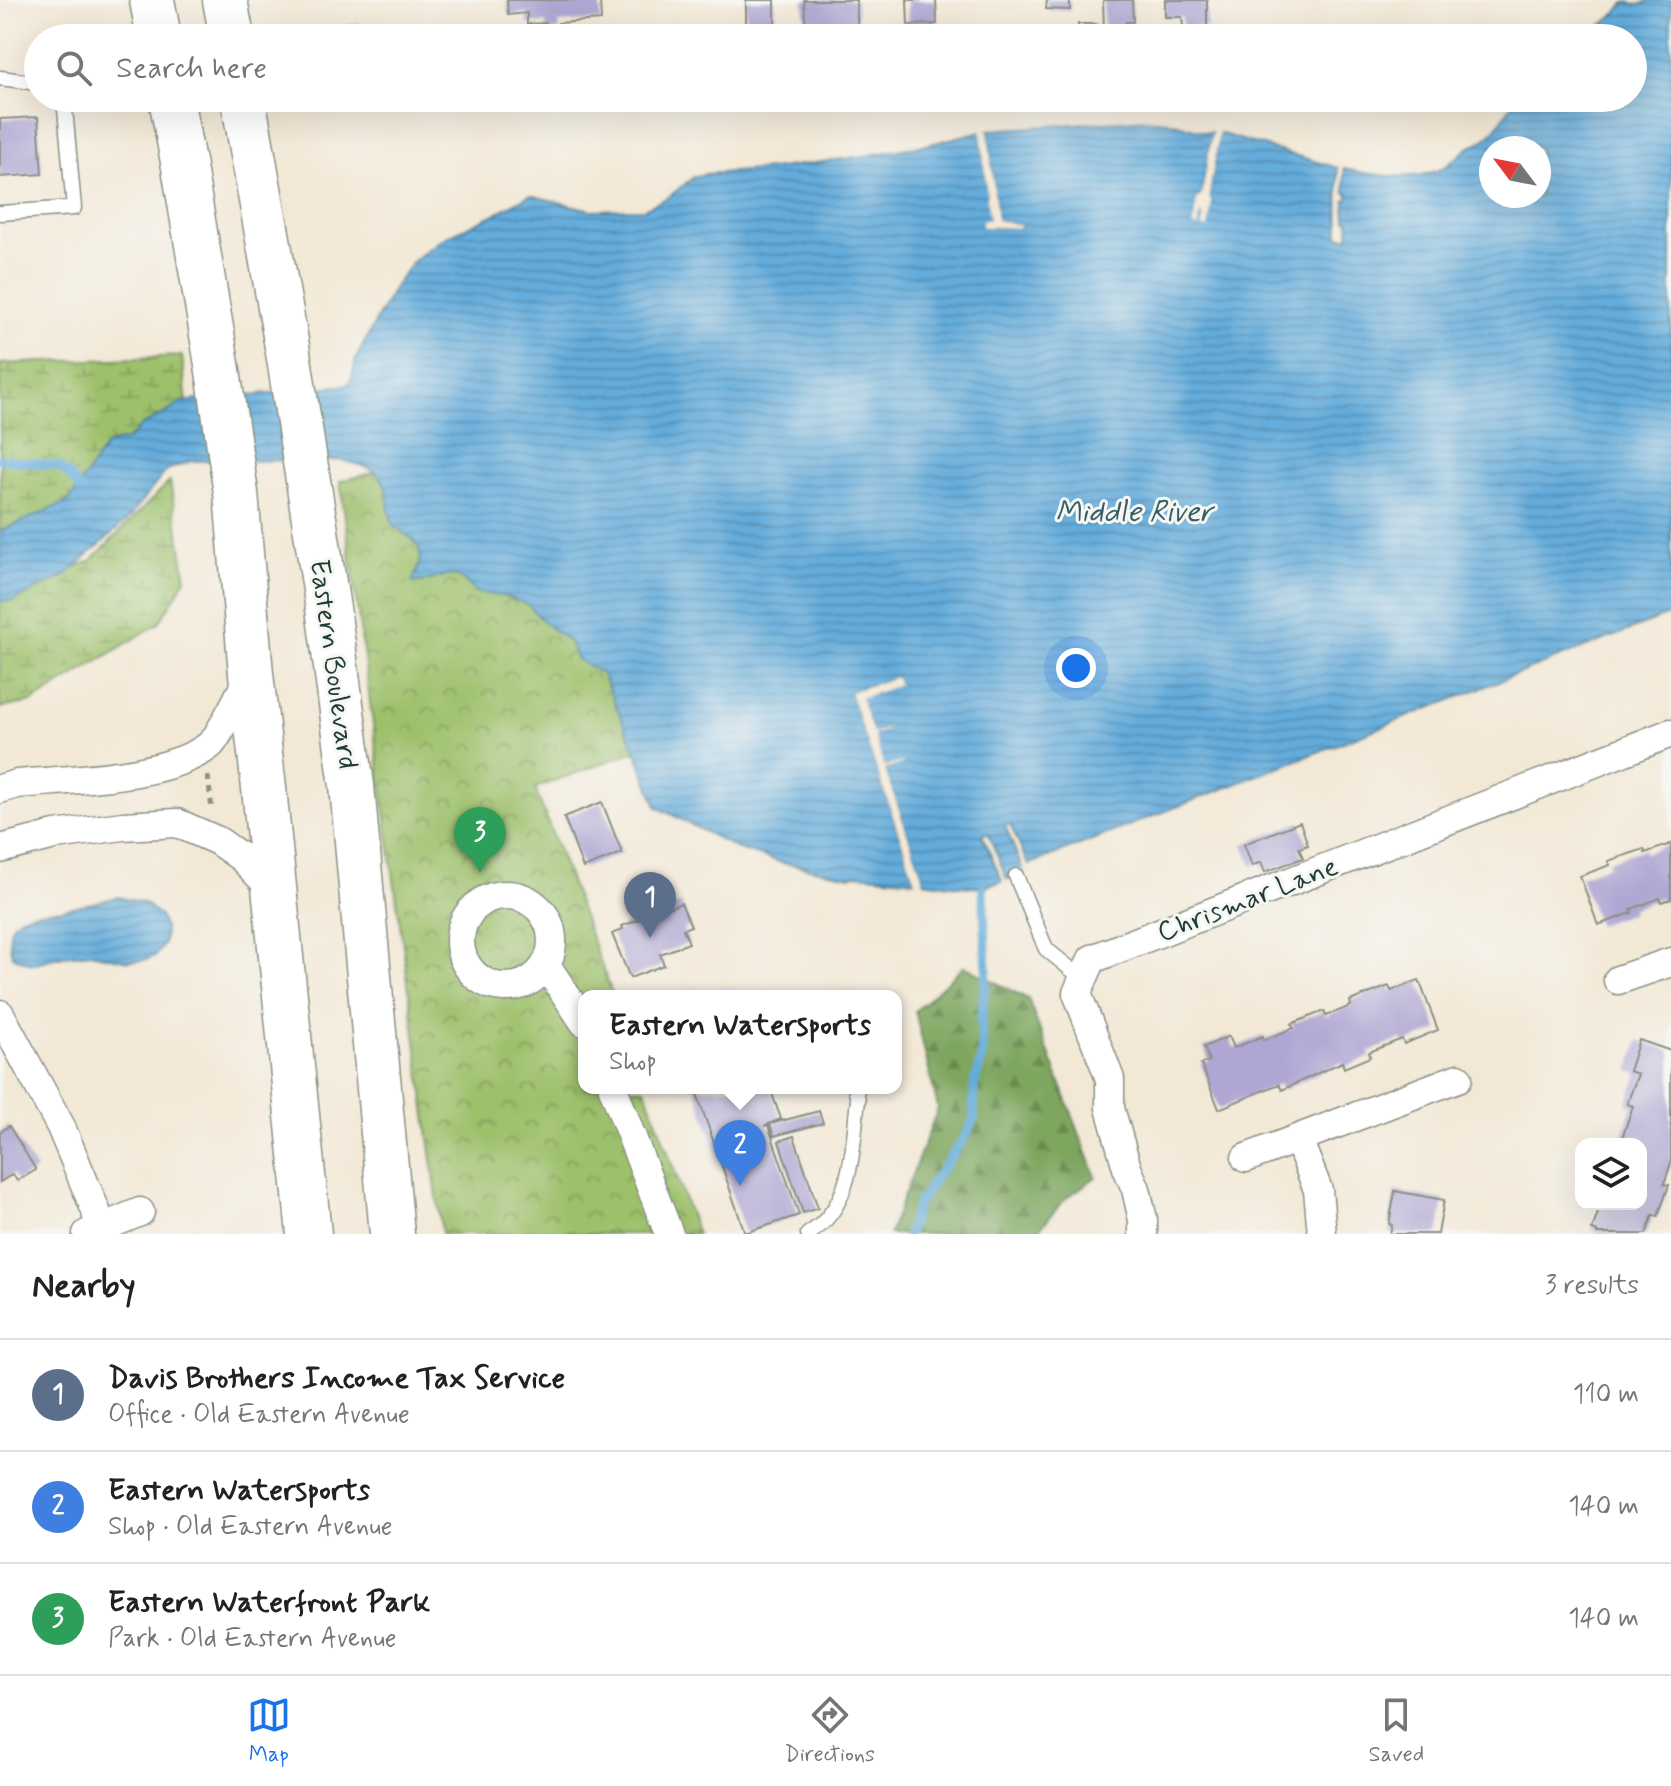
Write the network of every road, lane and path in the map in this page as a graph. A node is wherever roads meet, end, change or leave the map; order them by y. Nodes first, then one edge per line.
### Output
1 (152, 0) edge
2 (225, 0) edge
3 (156, 24) edge
4 (229, 24) edge
5 (0, 78) edge
6 (24, 81) edge
7 (65, 112) edge
8 (174, 112) edge
9 (245, 112) edge
10 (0, 213) edge
11 (251, 674) junction
12 (1671, 733) edge
13 (206, 767) dead end
14 (0, 789) edge
15 (214, 821) dead end
16 (0, 849) edge
17 (1016, 876) dead end
18 (275, 892) junction
19 (1671, 962) edge
20 (546, 965) dead end
21 (1083, 979) junction
22 (1618, 980) dead end
23 (578, 1013) edge
24 (0, 1014) edge
25 (1458, 1078) dead end
26 (615, 1094) edge
27 (856, 1094) edge
28 (1298, 1139) junction
29 (1246, 1158) dead end
30 (140, 1212) dead end
31 (95, 1233) edge
32 (309, 1234) edge
33 (392, 1234) edge
34 (669, 1234) edge
35 (808, 1234) edge
36 (1143, 1234) edge
37 (1322, 1234) edge

1 - 3 main road
2 - 4 main road
5 - 6 lane
7 - 10 lane
8 - 11 main road
9 - 33 main road, Eastern Boulevard
11 - 14 street
11 - 18 main road
12 - 21 street, Chrismar Lane
13 - 15 path
16 - 18 street
17 - 21 lane
18 - 32 main road
19 - 22 street
20 - 23 street
21 - 36 street
24 - 31 street
25 - 28 street
26 - 34 street
27 - 35 lane
28 - 29 street
28 - 37 street
30 - 31 street

